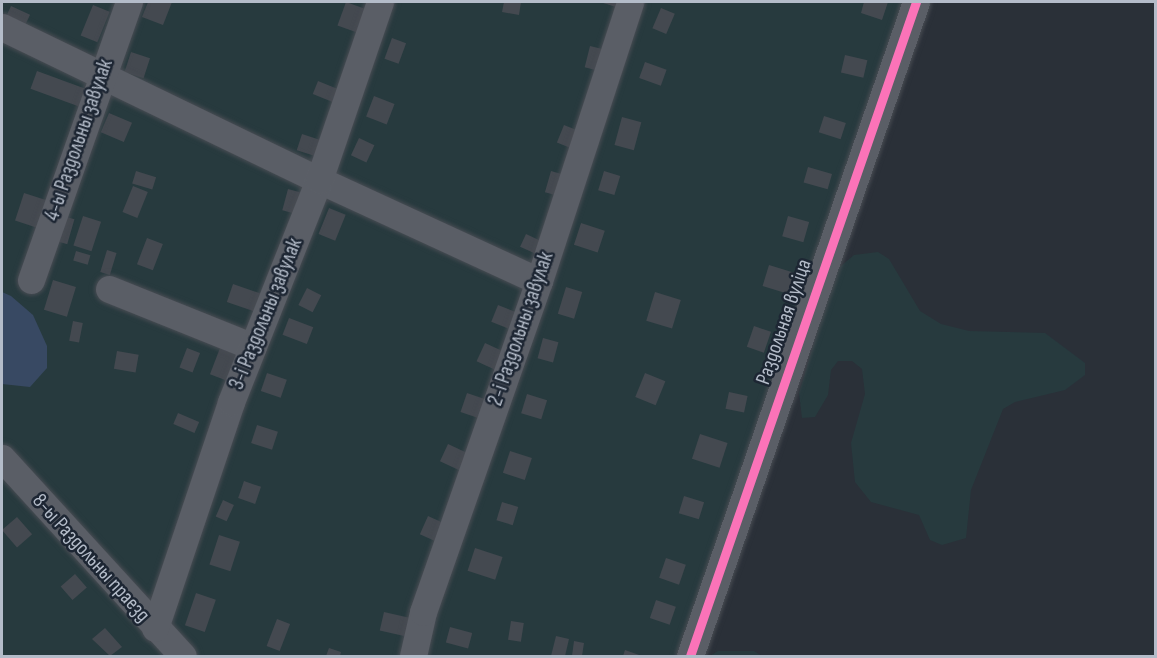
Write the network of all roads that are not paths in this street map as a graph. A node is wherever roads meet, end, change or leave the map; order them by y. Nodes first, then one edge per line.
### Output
1 (129, 2) edge
2 (380, 2) edge
3 (630, 2) edge
4 (916, 2) edge
5 (2, 27) edge
6 (101, 77) junction
7 (319, 180) junction
8 (31, 280) dead end
9 (539, 281) junction
10 (109, 289) dead end
11 (253, 347) junction
12 (2, 458) edge
13 (155, 628) junction
14 (183, 657) edge
15 (413, 657) edge
16 (690, 657) edge

1 - 6 street, 4-ы Раздольны завулак
2 - 7 street, 3-і Раздольны завулак
3 - 9 street, 2-і Раздольны завулак
4 - 16 street, Раздольная вуліца
5 - 6 street
6 - 7 street
6 - 8 street, 4-ы Раздольны завулак
7 - 9 street
7 - 11 street, 3-і Раздольны завулак
9 - 15 street, 2-і Раздольны завулак
10 - 11 street
11 - 13 street, 3-і Раздольны завулак
12 - 13 street, 8-ы Раздольны праезд
13 - 14 street, 8-ы Раздольны праезд

